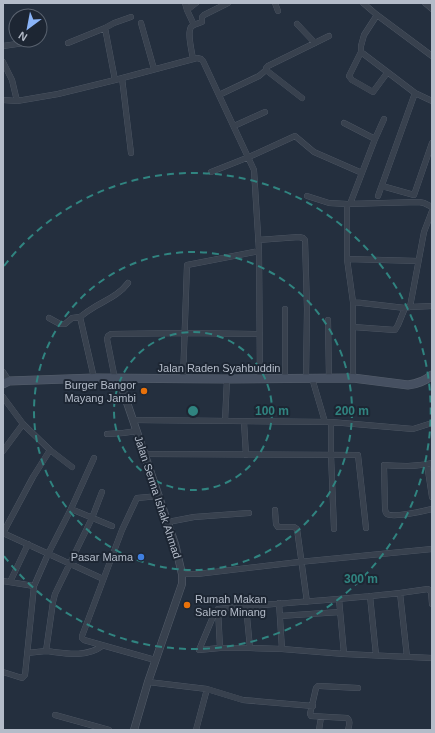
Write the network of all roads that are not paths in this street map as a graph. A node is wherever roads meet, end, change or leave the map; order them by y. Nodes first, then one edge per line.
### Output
1 (185, 3) edge
2 (196, 3) edge
3 (228, 3) edge
4 (275, 3) edge
5 (363, 3) edge
6 (425, 3) edge
7 (432, 8) edge
8 (187, 10) junction
9 (278, 11) dead end
10 (377, 15) junction
11 (131, 17) dead end
12 (141, 23) dead end
13 (297, 24) dead end
14 (194, 25) junction
15 (105, 28) junction
16 (329, 36) dead end
17 (68, 43) dead end
18 (315, 43) junction
19 (361, 52) junction
20 (432, 56) edge
21 (193, 59) junction
22 (3, 62) edge
23 (154, 70) junction
24 (266, 70) junction
25 (387, 73) junction
26 (122, 78) junction
27 (115, 80) junction
28 (415, 93) junction
29 (219, 95) junction
30 (302, 98) dead end
31 (3, 100) edge
32 (17, 101) junction
33 (432, 101) edge
34 (265, 112) dead end
35 (384, 119) dead end
36 (344, 123) dead end
37 (234, 126) junction
38 (375, 139) junction
39 (432, 143) edge
40 (131, 153) dead end
41 (249, 158) junction
42 (210, 172) dead end
43 (362, 173) junction
44 (382, 186) junction
45 (307, 196) dead end
46 (378, 196) dead end
47 (348, 204) junction
48 (432, 207) edge
49 (432, 211) edge
50 (258, 240) junction
51 (258, 251) junction
52 (347, 259) junction
53 (418, 261) junction
54 (128, 283) dead end
55 (353, 302) junction
56 (432, 306) edge
57 (407, 307) junction
58 (285, 308) dead end
59 (49, 318) dead end
60 (80, 318) junction
61 (328, 320) dead end
62 (353, 327) junction
63 (185, 333) junction
64 (260, 334) junction
65 (3, 372) edge
66 (432, 375) edge
67 (94, 378) junction
68 (285, 378) junction
69 (309, 378) junction
70 (329, 378) junction
71 (352, 378) junction
72 (117, 379) junction
73 (183, 379) junction
74 (227, 379) junction
75 (260, 379) junction
76 (6, 383) edge
77 (3, 397) edge
78 (133, 420) junction
79 (225, 421) junction
80 (244, 422) junction
81 (328, 422) junction
82 (432, 423) edge
83 (23, 424) junction
84 (137, 431) junction
85 (107, 434) dead end
86 (50, 450) junction
87 (3, 451) edge
88 (145, 454) junction
89 (246, 454) junction
90 (330, 454) junction
91 (94, 458) dead end
92 (430, 463) edge
93 (72, 467) dead end
94 (102, 492) dead end
95 (159, 496) junction
96 (432, 497) edge
97 (432, 509) edge
98 (71, 510) junction
99 (275, 510) dead end
100 (249, 513) dead end
101 (92, 518) junction
102 (168, 522) junction
103 (112, 526) dead end
104 (366, 528) dead end
105 (334, 529) dead end
106 (3, 533) edge
107 (28, 544) junction
108 (432, 549) edge
109 (48, 554) junction
110 (301, 561) junction
111 (70, 564) junction
112 (182, 574) junction
113 (101, 578) dead end
114 (3, 581) edge
115 (10, 582) junction
116 (34, 586) junction
117 (400, 593) junction
118 (370, 596) junction
119 (339, 599) junction
120 (307, 602) junction
121 (279, 603) junction
122 (432, 604) edge
123 (246, 606) junction
124 (218, 609) junction
125 (340, 612) junction
126 (280, 616) junction
127 (102, 646) junction
128 (220, 648) junction
129 (250, 648) junction
130 (282, 649) junction
131 (46, 651) junction
132 (27, 654) junction
133 (344, 654) junction
134 (376, 655) junction
135 (407, 657) junction
136 (432, 658) edge
137 (155, 660) junction
138 (3, 672) edge
139 (148, 682) junction
140 (358, 688) dead end
141 (207, 689) junction
142 (312, 706) junction
143 (55, 715) dead end
144 (321, 717) junction
145 (109, 730) edge
146 (134, 730) edge
147 (196, 730) edge
148 (318, 730) edge
149 (348, 730) edge

1 - 8 street
2 - 8 street
3 - 14 street
4 - 9 street
5 - 10 street
6 - 7 street
8 - 14 street
10 - 19 street
10 - 20 street
11 - 15 street
12 - 23 street
13 - 18 street
14 - 21 street
15 - 17 street
15 - 27 street
16 - 18 street
18 - 24 street
19 - 25 street
19 - 25 street
21 - 23 street
21 - 29 street
22 - 32 street
23 - 26 street
24 - 29 street
24 - 30 street
25 - 28 street
26 - 27 street
26 - 40 street
27 - 32 street
28 - 33 street
28 - 44 street
29 - 37 street
31 - 32 street
34 - 37 street
35 - 38 street
36 - 38 street
37 - 41 street
38 - 43 street
39 - 44 street
41 - 42 street
41 - 43 street
41 - 50 street
43 - 47 street
44 - 46 street
45 - 47 street
47 - 48 street
47 - 52 street
49 - 53 street
50 - 51 street
50 - 69 street
51 - 63 street
51 - 64 street
52 - 53 street
52 - 55 street
53 - 57 street
54 - 60 street
55 - 57 street
55 - 62 street
56 - 57 street
57 - 62 street
58 - 68 street
59 - 60 street
60 - 67 street
61 - 70 street
62 - 71 street
63 - 64 street
63 - 72 street
63 - 73 street
64 - 75 street
65 - 76 street
66 - 71 main road, Jalan Raden Syahbuddin
67 - 72 main road, Jalan Raden Syahbuddin
67 - 76 main road, Jalan Raden Syahbuddin
68 - 69 main road, Jalan Raden Syahbuddin
68 - 75 main road, Jalan Raden Syahbuddin
69 - 70 main road, Jalan Raden Syahbuddin
69 - 81 street
70 - 71 main road, Jalan Raden Syahbuddin
72 - 73 main road, Jalan Raden Syahbuddin
72 - 78 street, Jalan Serma Ishak Ahmad
73 - 74 main road, Jalan Raden Syahbuddin
74 - 75 main road, Jalan Raden Syahbuddin
74 - 79 street
77 - 83 street
78 - 79 street
78 - 84 street, Jalan Serma Ishak Ahmad
79 - 80 street
80 - 81 street
80 - 89 street
81 - 82 street
81 - 90 street
83 - 86 street
83 - 87 street
84 - 85 street
84 - 88 street, Jalan Serma Ishak Ahmad
86 - 93 street
86 - 106 street
88 - 89 street
88 - 95 street, Jalan Serma Ishak Ahmad
89 - 90 street
90 - 104 street
90 - 105 street
91 - 98 street
92 - 96 street
92 - 97 street
94 - 101 street
95 - 102 street, Jalan Serma Ishak Ahmad
95 - 127 street
98 - 101 street
98 - 109 street
99 - 110 street
100 - 102 street
101 - 103 street
101 - 111 street
102 - 112 street, Jalan Serma Ishak Ahmad
106 - 107 street
107 - 109 street
107 - 115 street
108 - 110 street
109 - 111 street
109 - 116 street
110 - 112 street
110 - 120 street
111 - 113 street
111 - 131 street
112 - 137 street, Jalan Serma Ishak Ahmad
114 - 115 street
115 - 116 street
116 - 132 street
117 - 118 street
117 - 122 street
117 - 135 street
118 - 119 street
118 - 134 street
119 - 120 street
119 - 125 street
120 - 121 street
121 - 123 street
121 - 126 street
123 - 124 street
123 - 129 street
124 - 128 street
124 - 128 street
125 - 126 street
125 - 133 street
126 - 130 street
127 - 131 street
127 - 137 street
128 - 129 street
129 - 130 street
130 - 133 street
131 - 132 street
132 - 138 street
133 - 134 street
134 - 135 street
135 - 136 street
137 - 139 street, Jalan Serma Ishak Ahmad
139 - 141 street
139 - 146 street, Jalan Serma Ishak Ahmad
140 - 142 street
141 - 142 street
141 - 147 street
142 - 144 street
143 - 145 street
144 - 148 street
144 - 149 street

